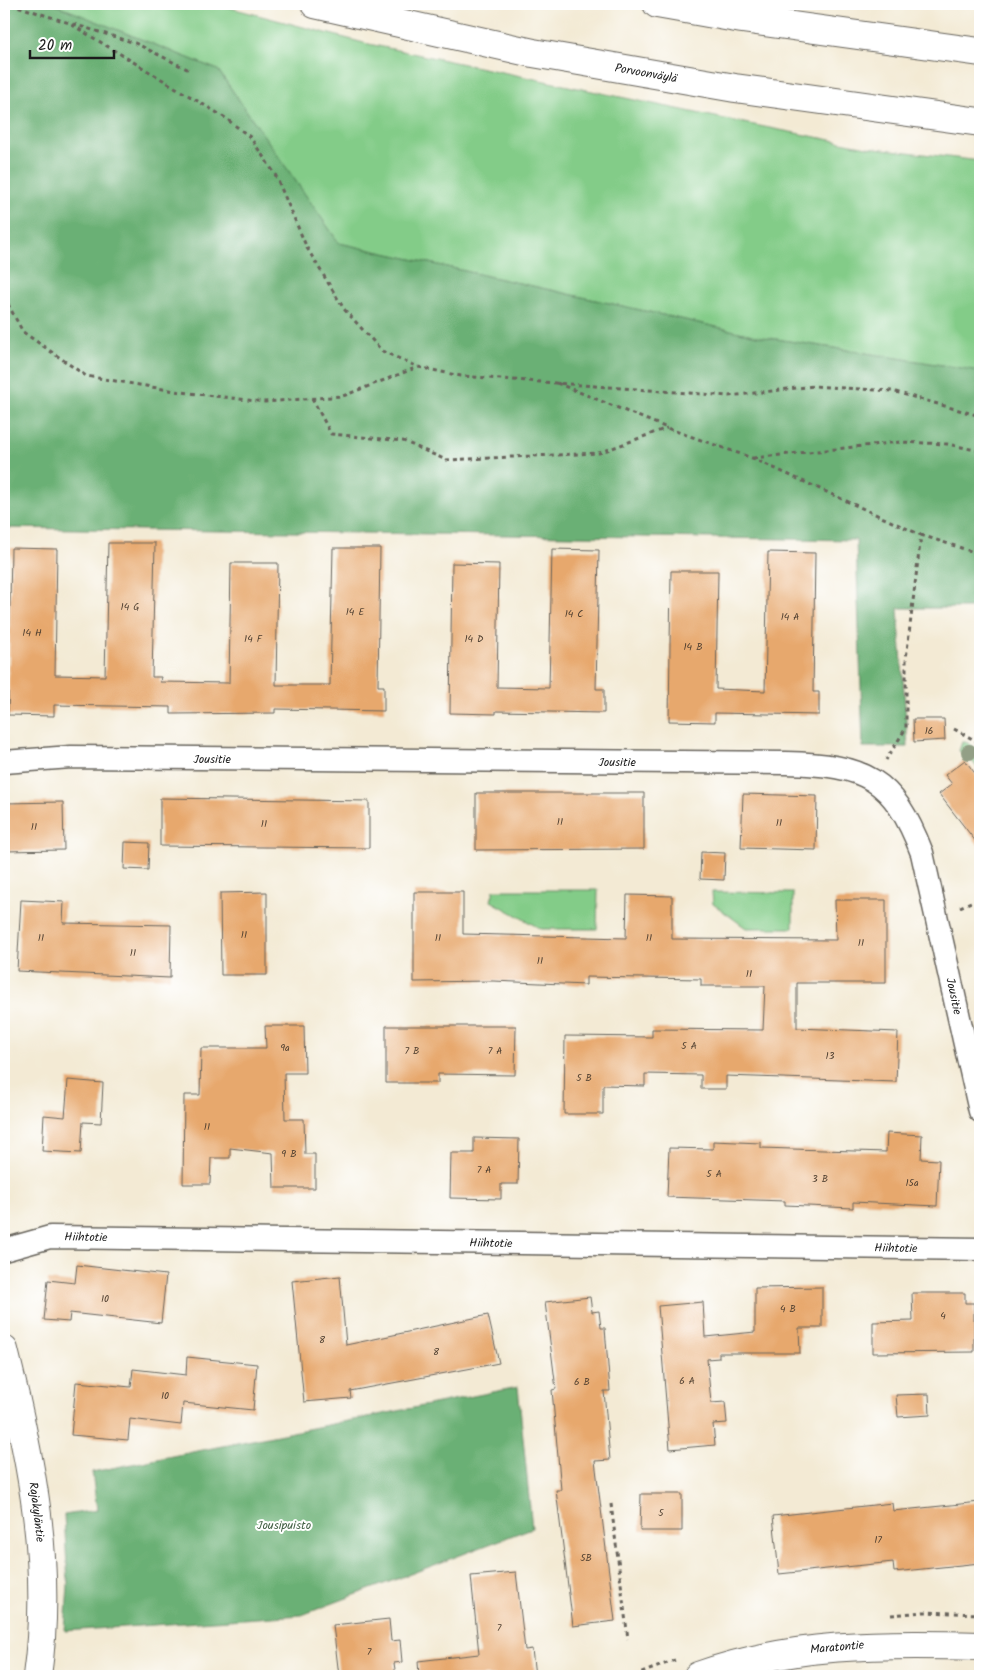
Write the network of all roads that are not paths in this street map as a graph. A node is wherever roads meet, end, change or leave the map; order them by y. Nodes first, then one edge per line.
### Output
1 (315, 4) edge
2 (657, 4) edge
3 (980, 52) edge
4 (980, 122) edge
5 (4, 762) edge
6 (980, 1111) edge
7 (980, 1249) edge
8 (4, 1250) edge
9 (4, 1350) edge
10 (980, 1646) edge
11 (37, 1676) edge
12 (698, 1676) edge

1 - 4 main road, Porvoonväylä
2 - 3 main road
5 - 6 street, Jousitie
7 - 8 street, Hiihtotie
9 - 11 main road, Rajakyläntie
10 - 12 main road, Maratontie

